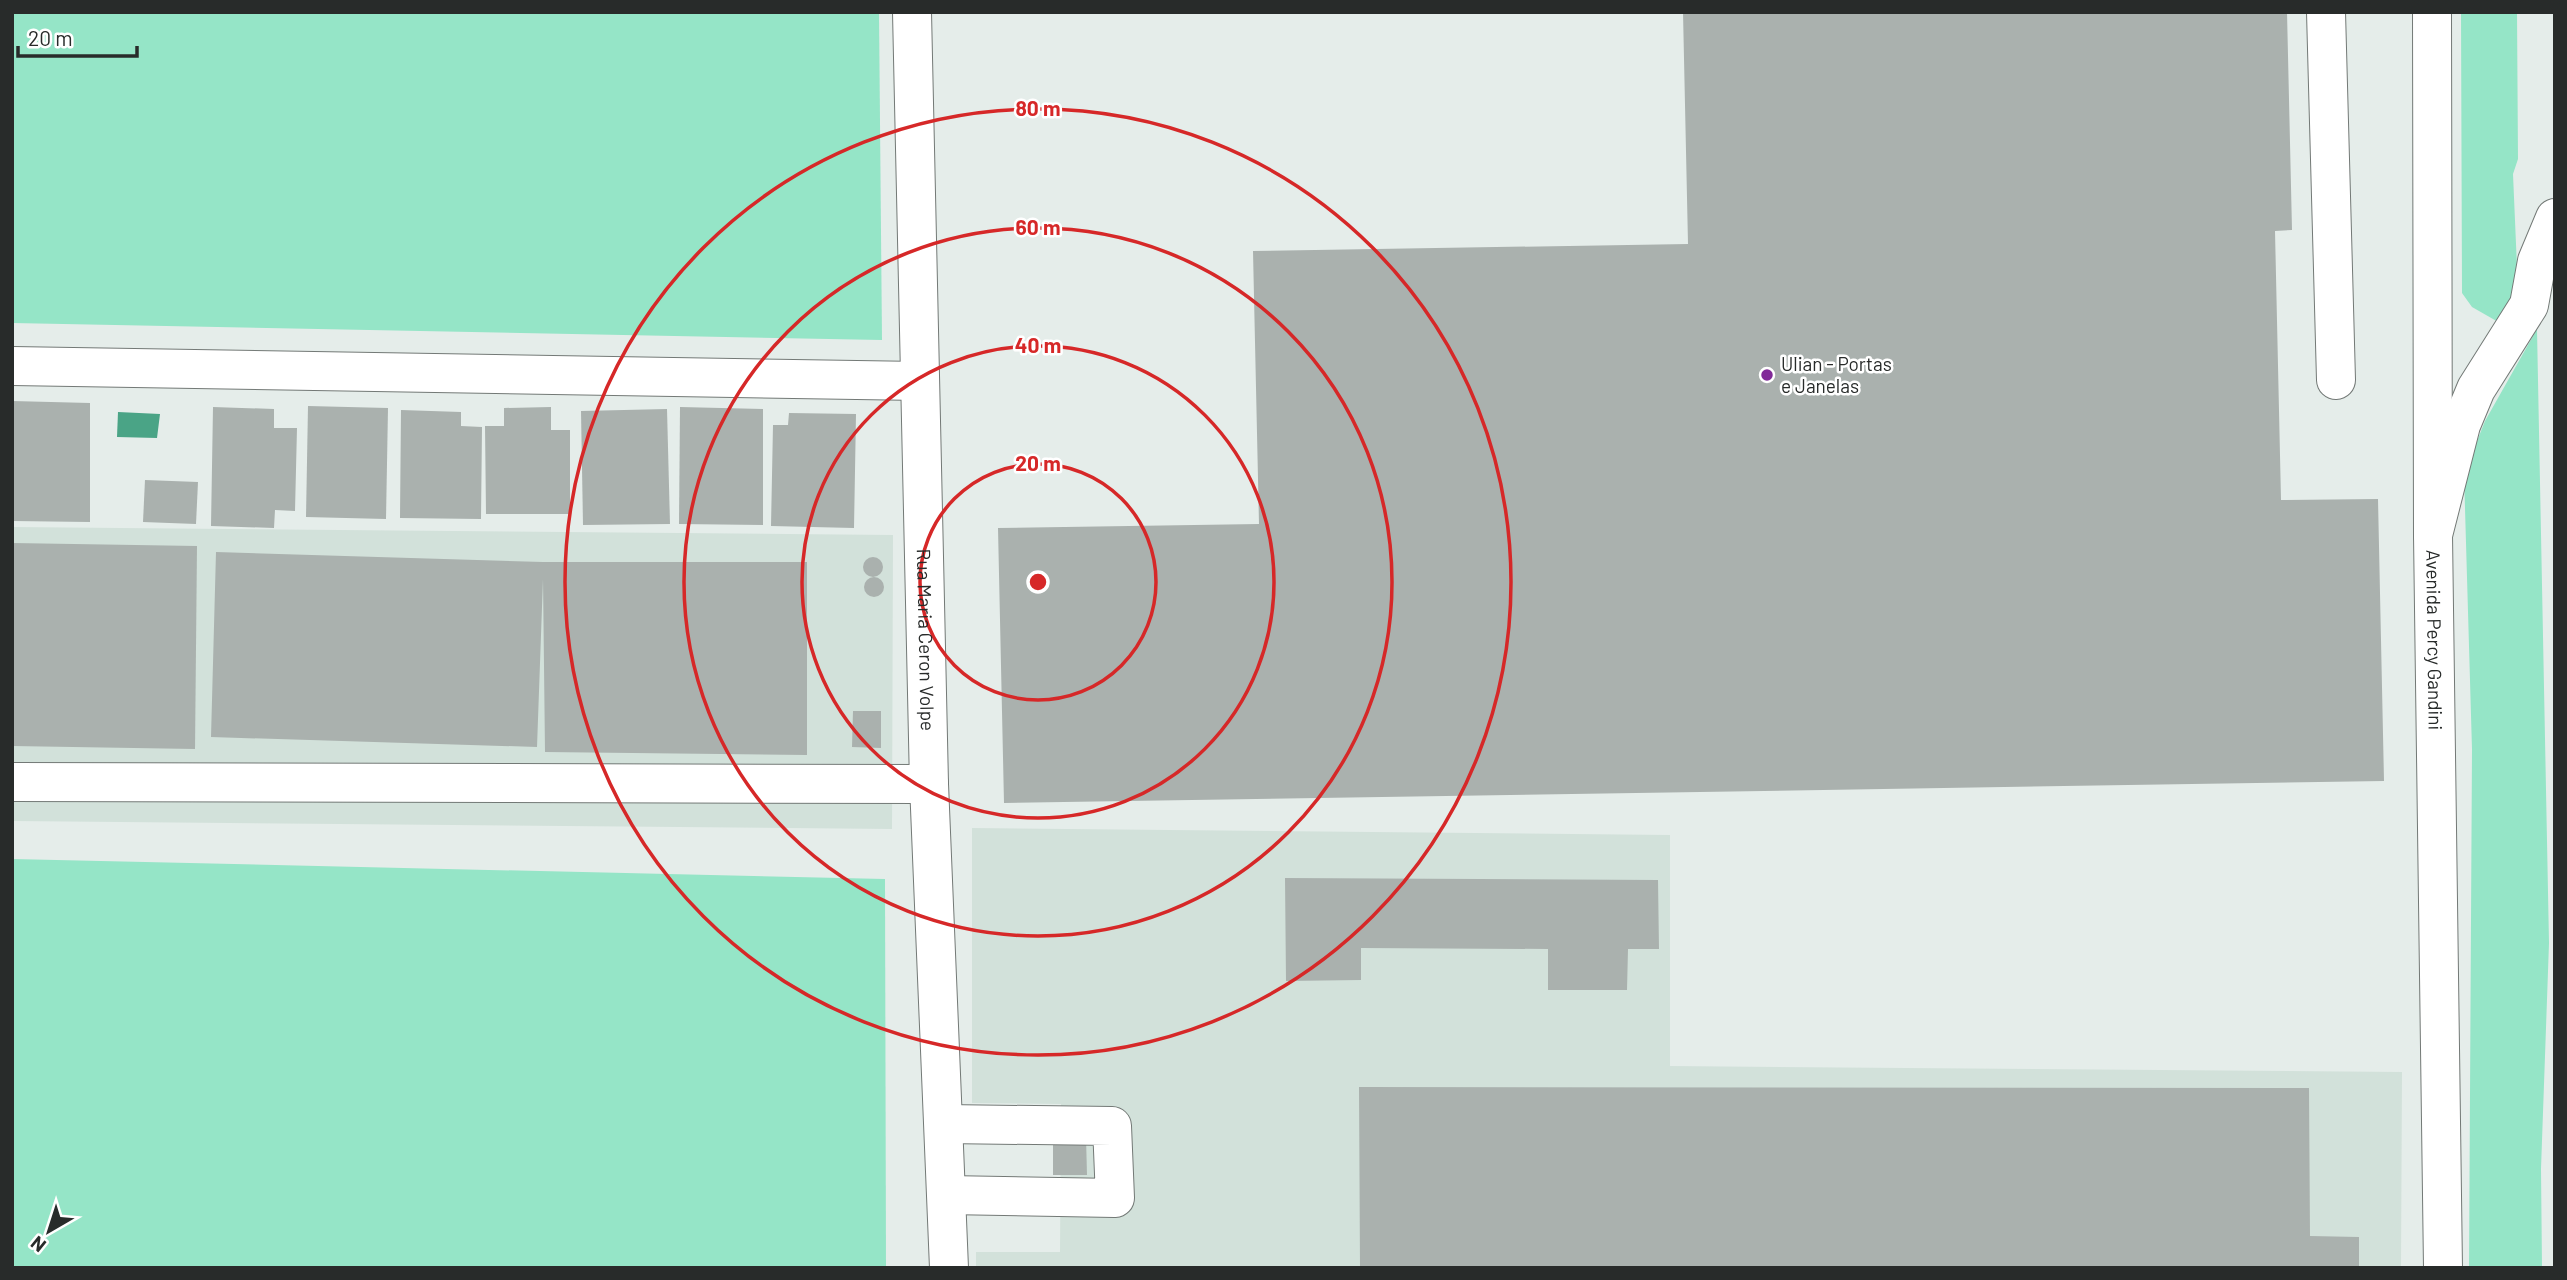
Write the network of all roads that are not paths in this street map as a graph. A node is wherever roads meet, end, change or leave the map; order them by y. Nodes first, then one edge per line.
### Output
1 (912, 12) edge
2 (2326, 12) edge
3 (2432, 12) edge
4 (2555, 218) edge
5 (12, 366) edge
6 (2336, 380) dead end
7 (920, 381) junction
8 (2433, 535) junction
9 (12, 782) edge
10 (929, 784) junction
11 (944, 1124) junction
12 (947, 1195) junction
13 (949, 1268) edge
14 (2443, 1268) edge

1 - 7 main road, Rua Maria Ceron Volpe
2 - 6 main road
3 - 8 main road, Avenida Percy Gandini
4 - 8 main road
5 - 7 main road
7 - 10 main road, Rua Maria Ceron Volpe
8 - 14 main road, Avenida Percy Gandini
9 - 10 main road
10 - 11 main road, Rua Maria Ceron Volpe
11 - 12 main road, Rua Maria Ceron Volpe
11 - 12 main road
12 - 13 main road, Rua Maria Ceron Volpe

